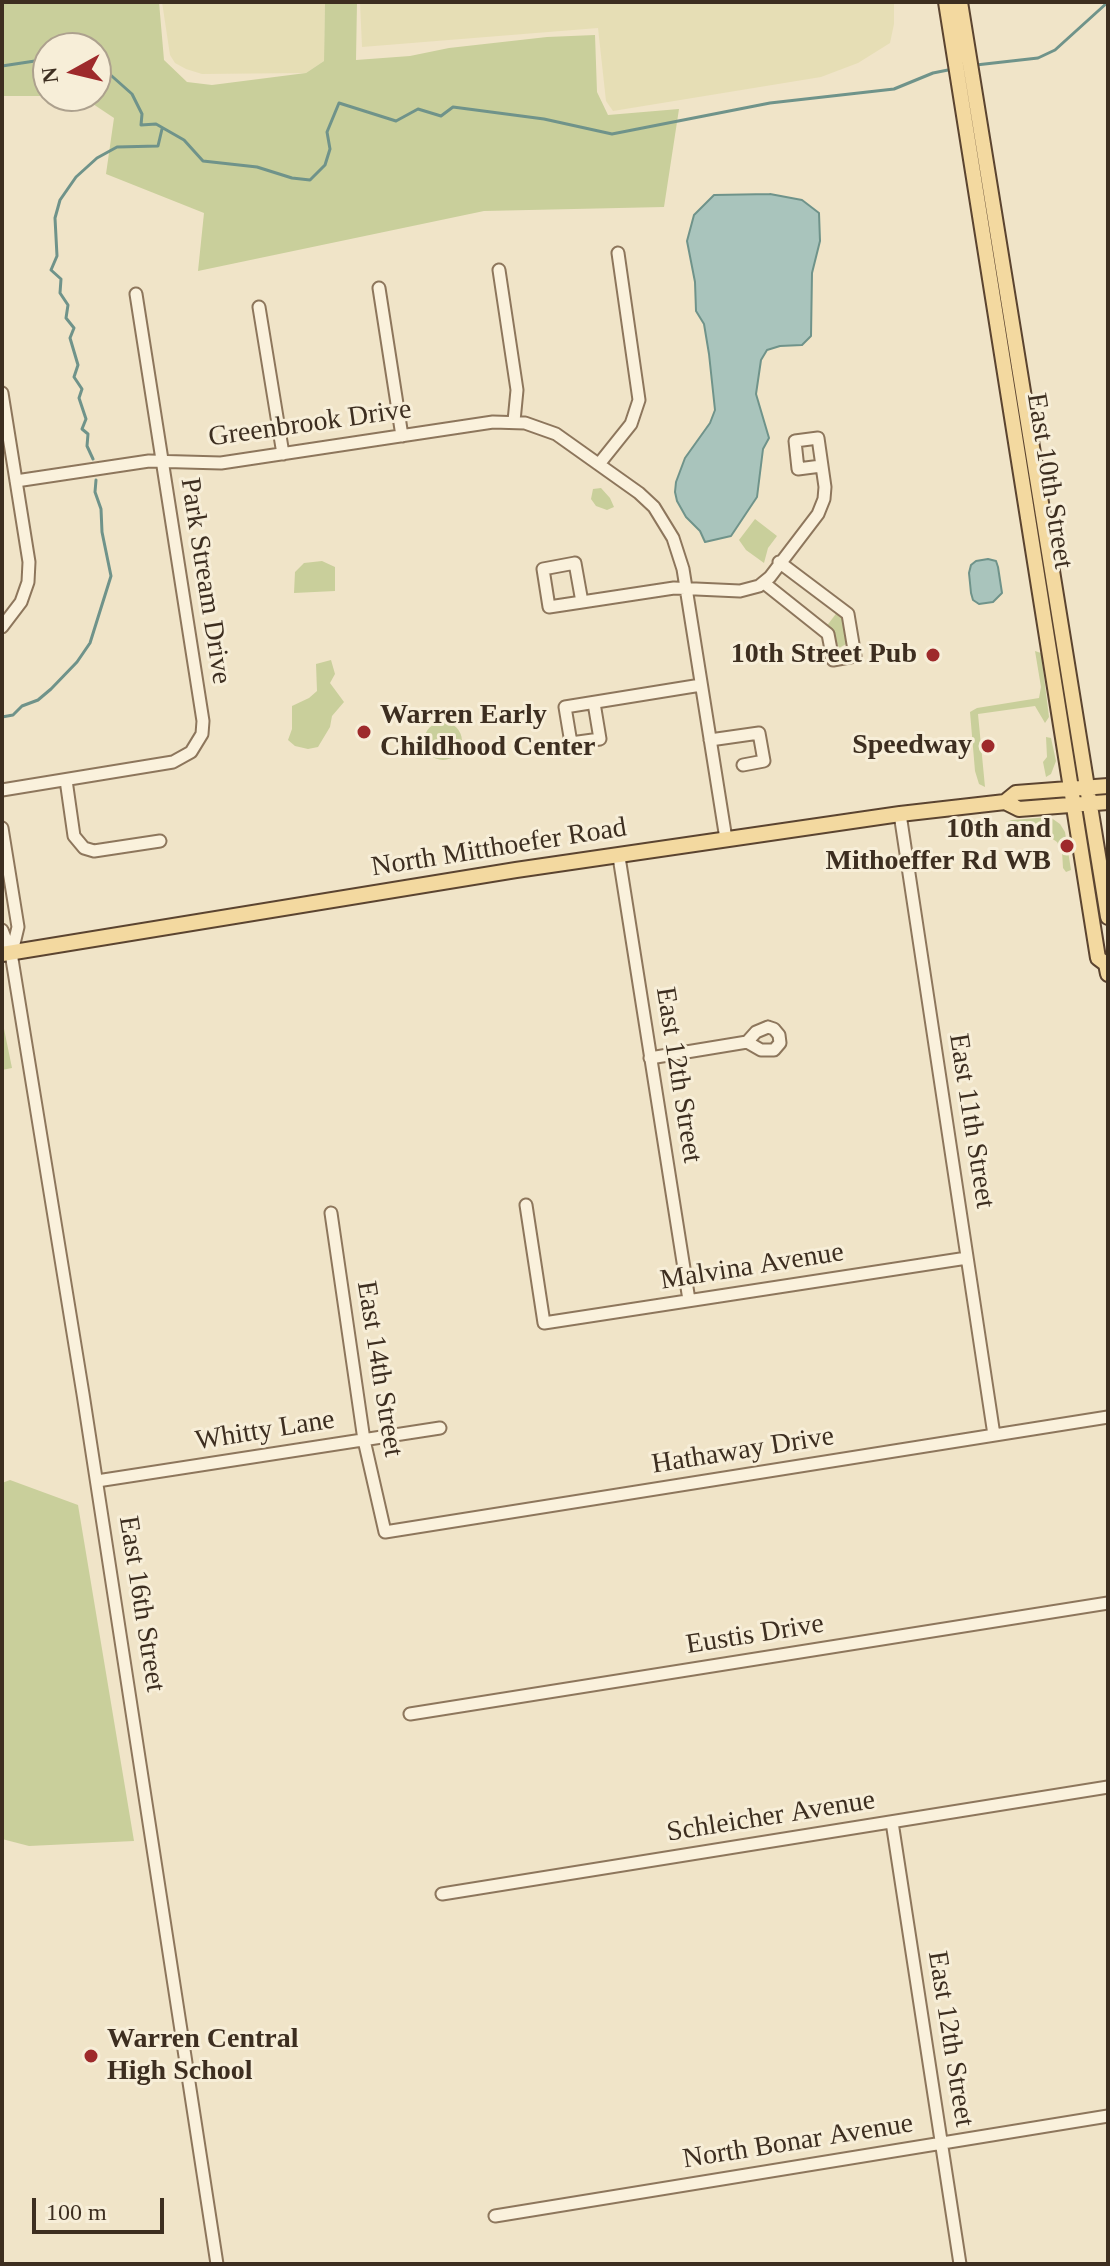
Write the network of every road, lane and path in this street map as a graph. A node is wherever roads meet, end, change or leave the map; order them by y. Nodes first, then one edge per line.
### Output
1 (946, 2) edge
2 (960, 2) edge
3 (962, 48) junction
4 (969, 92) junction
5 (618, 253) dead end
6 (499, 270) dead end
7 (379, 288) dead end
8 (136, 294) dead end
9 (259, 307) dead end
10 (2, 393) edge
11 (514, 421) junction
12 (402, 436) junction
13 (283, 454) junction
14 (162, 460) junction
15 (599, 464) junction
16 (821, 466) dead end
17 (16, 481) junction
18 (779, 562) junction
19 (764, 583) junction
20 (686, 589) junction
21 (582, 602) junction
22 (2, 627) edge
23 (701, 685) junction
24 (594, 703) dead end
25 (710, 740) junction
26 (743, 765) dead end
27 (66, 780) junction
28 (1108, 786) edge
29 (1087, 788) junction
30 (1071, 789) junction
31 (2, 790) edge
32 (1005, 802) junction
33 (1108, 802) edge
34 (1090, 804) junction
35 (1074, 805) junction
36 (900, 814) junction
37 (2, 828) edge
38 (726, 839) junction
39 (160, 841) dead end
40 (619, 857) junction
41 (1108, 917) edge
42 (2, 930) edge
43 (7, 954) edge
44 (1107, 967) edge
45 (747, 1042) dead end
46 (650, 1058) junction
47 (526, 1205) dead end
48 (331, 1213) dead end
49 (967, 1258) junction
50 (689, 1300) junction
51 (1108, 1417) edge
52 (440, 1428) dead end
53 (994, 1435) junction
54 (364, 1440) junction
55 (97, 1481) junction
56 (385, 1532) joint
57 (1108, 1603) edge
58 (410, 1714) dead end
59 (1108, 1787) edge
60 (892, 1822) junction
61 (442, 1894) dead end
62 (1108, 2116) edge
63 (941, 2143) junction
64 (495, 2216) dead end
65 (217, 2264) edge
66 (960, 2264) edge

1 - 3 main road, East 10th Street
2 - 3 main road, East 10th Street
3 - 4 main road, East 10th Street
4 - 29 main road, East 10th Street
4 - 30 main road, East 10th Street
5 - 15 street
6 - 11 street
7 - 12 street
8 - 14 street, Park Stream Drive
9 - 13 street
10 - 17 street
11 - 12 street, Greenbrook Drive
11 - 15 street, Greenbrook Drive
12 - 13 street, Greenbrook Drive
13 - 14 street, Greenbrook Drive
14 - 17 street, Greenbrook Drive
14 - 27 street, Park Stream Drive
15 - 20 street, Greenbrook Drive
16 - 18 street
17 - 22 street
18 - 19 street
18 - 19 street
19 - 20 street
20 - 21 street
20 - 23 street, Greenbrook Drive
21 - 21 street
23 - 24 street
23 - 25 street, Greenbrook Drive
25 - 26 street
25 - 38 street, Greenbrook Drive
27 - 31 street
27 - 39 street
28 - 29 main road, North Mitthoefer Road
29 - 30 main road, North Mitthoefer Road
29 - 34 main road, East 10th Street
30 - 32 main road, North Mitthoefer Road
30 - 35 main road, East 10th Street
32 - 35 main road, North Mitthoefer Road
32 - 36 main road, North Mitthoefer Road
33 - 34 main road, North Mitthoefer Road
34 - 35 main road, North Mitthoefer Road
34 - 41 main road, East 10th Street
35 - 44 main road, East 10th Street
36 - 38 main road, North Mitthoefer Road
36 - 49 street, East 11th Street
37 - 43 street
38 - 40 main road, North Mitthoefer Road
40 - 43 main road, North Mitthoefer Road
40 - 46 street, East 12th Street
42 - 43 street
43 - 55 street, East 16th Street
45 - 46 street
46 - 50 street, East 12th Street
47 - 50 street, Malvina Avenue
48 - 54 street, East 14th Street
49 - 50 street, Malvina Avenue
49 - 53 street, East 11th Street
51 - 53 street, Hathaway Drive
52 - 54 street, Whitty Lane
53 - 56 street, Hathaway Drive
54 - 55 street, Whitty Lane
54 - 56 street, East 14th Street
55 - 65 street, East 16th Street
57 - 58 street, Eustis Drive
59 - 60 street, Schleicher Avenue
60 - 61 street, Schleicher Avenue
60 - 63 street, East 12th Street
62 - 63 street, North Bonar Avenue
63 - 64 street, North Bonar Avenue
63 - 66 street, East 12th Street

